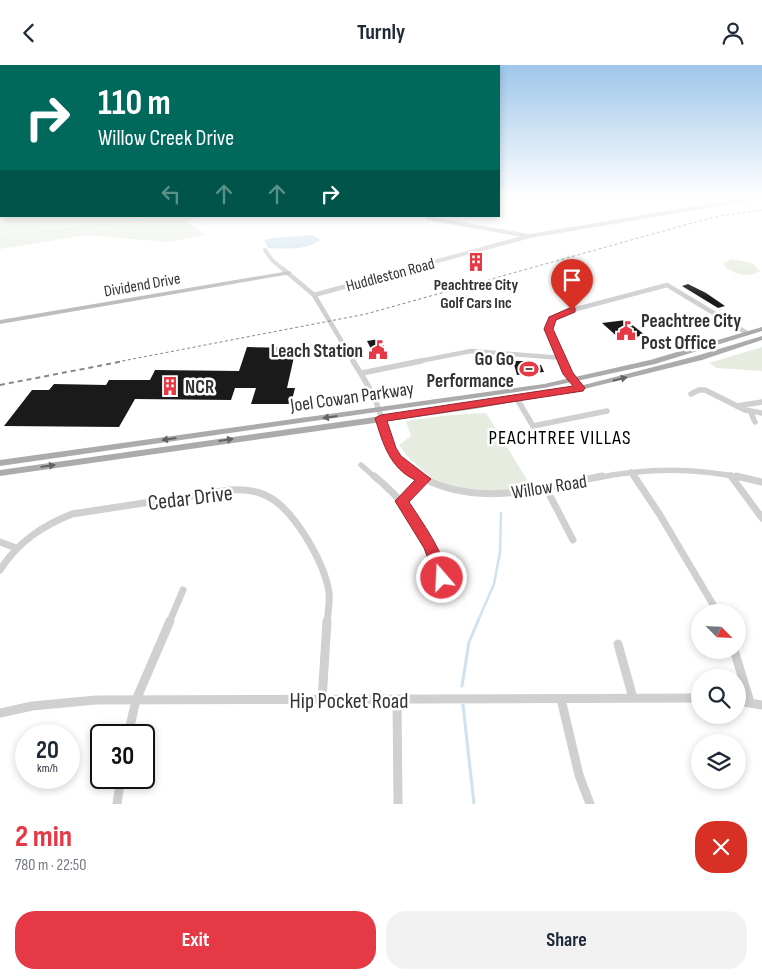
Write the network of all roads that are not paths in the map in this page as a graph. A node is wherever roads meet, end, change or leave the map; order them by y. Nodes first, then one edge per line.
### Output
1 (506, 231) edge
2 (555, 231) edge
3 (530, 236) junction
4 (265, 250) dead end
5 (288, 273) junction
6 (314, 295) junction
7 (0, 322) edge
8 (762, 329) edge
9 (747, 333) junction
10 (762, 338) edge
11 (562, 358) junction
12 (362, 373) junction
13 (571, 378) junction
14 (580, 388) junction
15 (690, 394) dead end
16 (517, 399) junction
17 (762, 403) edge
18 (736, 406) junction
19 (607, 411) dead end
20 (751, 413) junction
21 (762, 413) edge
22 (380, 414) junction
23 (755, 422) dead end
24 (0, 463) edge
25 (361, 465) dead end
26 (631, 472) junction
27 (0, 473) edge
28 (730, 475) junction
29 (424, 479) junction
30 (762, 482) edge
31 (546, 488) junction
32 (401, 501) junction
33 (762, 519) edge
34 (573, 540) dead end
35 (0, 542) edge
36 (16, 548) junction
37 (0, 570) edge
38 (442, 578) dead end
39 (182, 590) dead end
40 (713, 604) edge
41 (618, 645) dead end
42 (737, 659) edge
43 (633, 698) junction
44 (691, 698) edge
45 (561, 699) junction
46 (322, 700) junction
47 (397, 700) junction
48 (136, 701) junction
49 (746, 702) edge
50 (750, 702) junction
51 (762, 705) edge
52 (0, 713) edge
53 (131, 724) edge
54 (119, 789) edge
55 (117, 804) edge
56 (398, 804) edge
57 (590, 804) edge

1 - 3 street
2 - 3 street, Huddleston Road
3 - 6 street, Huddleston Road
4 - 5 street, Willow Road
5 - 6 street, Willow Road
5 - 7 street, Dividend Drive
6 - 12 street, Willow Road
8 - 9 main road, Joel Cowan Parkway
9 - 11 street
9 - 13 main road, Joel Cowan Parkway
14 -> 10 main road, Joel Cowan Parkway
11 - 12 street
11 - 13 street
12 - 22 street, Willow Road
13 - 14 street
13 - 22 main road, Joel Cowan Parkway
14 - 16 main road, Joel Cowan Parkway
15 - 18 street
16 - 19 street
16 - 22 main road, Joel Cowan Parkway
17 - 18 street
18 - 20 street
20 - 21 street
20 - 23 street
22 -> 24 main road, Joel Cowan Parkway
27 -> 22 main road, Joel Cowan Parkway
22 - 29 street, Willow Road
25 - 32 street
26 - 28 street, Willow Road
26 - 31 street, Willow Road
26 - 40 street
28 - 30 street, Willow Road
28 - 33 street
29 - 31 street, Willow Road
29 - 32 street
31 - 34 street
32 - 38 street
35 - 36 street
36 - 37 street, Cedar Drive
36 - 46 street, Cedar Drive
39 - 48 street
41 - 43 street
42 - 50 street
43 - 44 street, Hip Pocket Road
43 - 45 street, Hip Pocket Road
45 - 47 street, Hip Pocket Road
45 - 57 street
46 - 47 street, Hip Pocket Road
46 - 48 street, Hip Pocket Road
47 - 56 street
48 - 52 street, Hip Pocket Road
48 - 53 street
49 - 50 street
50 - 51 street
54 - 55 street

